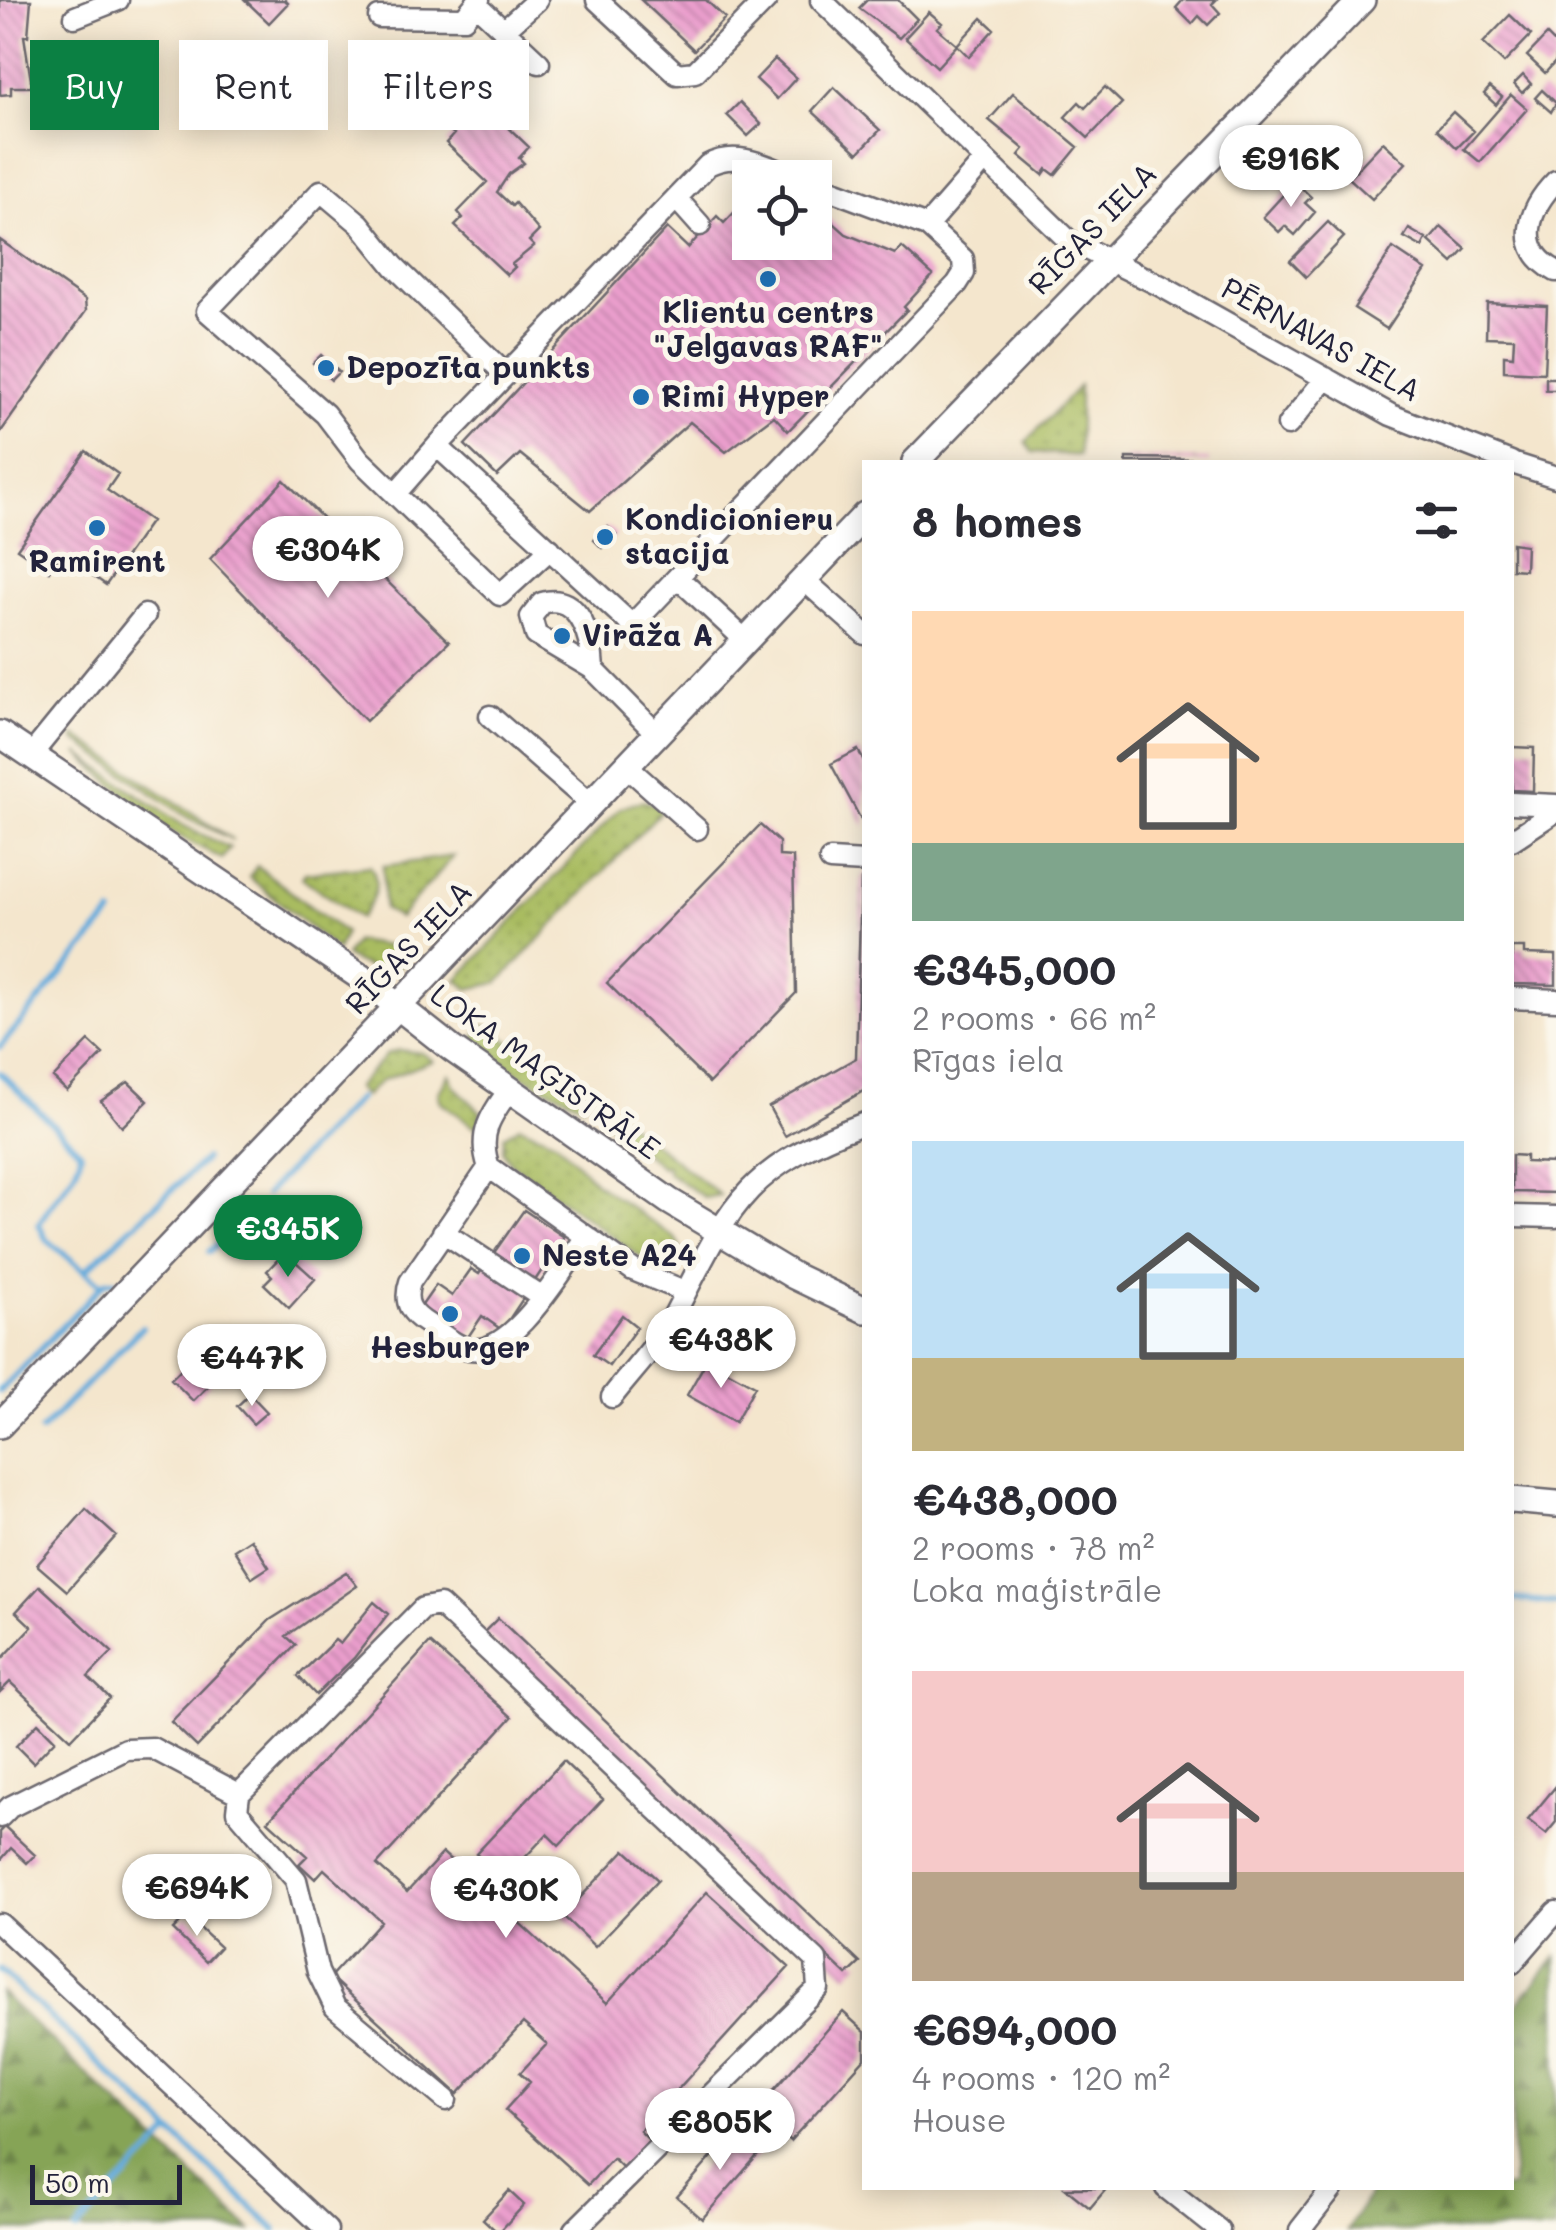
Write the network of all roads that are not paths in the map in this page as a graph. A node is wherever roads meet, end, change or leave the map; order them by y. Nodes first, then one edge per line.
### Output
1 (118, 0) edge
2 (537, 0) edge
3 (598, 0) edge
4 (766, 0) edge
5 (822, 0) edge
6 (1362, 0) edge
7 (478, 2) edge
8 (75, 17) dead end
9 (379, 17) dead end
10 (503, 31) junction
11 (540, 63) dead end
12 (740, 160) edge
13 (983, 162) junction
14 (1556, 180) edge
15 (832, 190) edge
16 (676, 198) junction
17 (700, 225) dead end
18 (928, 226) junction
19 (1108, 260) junction
20 (1556, 271) edge
21 (504, 373) junction
22 (1326, 378) junction
23 (1288, 425) dead end
24 (438, 446) junction
25 (917, 460) edge
26 (1504, 460) edge
27 (1514, 464) edge
28 (1556, 477) edge
29 (395, 494) junction
30 (862, 518) edge
31 (550, 549) junction
32 (678, 578) junction
33 (803, 579) junction
34 (145, 616) dead end
35 (862, 631) edge
36 (745, 640) junction
37 (593, 669) dead end
38 (490, 716) dead end
39 (656, 733) junction
40 (0, 734) edge
41 (30, 755) junction
42 (625, 766) junction
43 (1514, 803) edge
44 (590, 804) junction
45 (1556, 808) edge
46 (697, 830) dead end
47 (1514, 839) edge
48 (830, 860) dead end
49 (862, 862) edge
50 (1514, 998) edge
51 (1556, 1000) edge
52 (399, 1008) junction
53 (510, 1090) junction
54 (862, 1124) edge
55 (489, 1166) junction
56 (1514, 1216) edge
57 (1556, 1218) edge
58 (718, 1230) junction
59 (586, 1237) junction
60 (438, 1240) junction
61 (684, 1290) junction
62 (541, 1296) junction
63 (862, 1309) edge
64 (612, 1397) dead end
65 (0, 1425) edge
66 (1514, 1500) edge
67 (1556, 1504) edge
68 (239, 1794) junction
69 (0, 1817) edge
70 (1556, 1912) edge
71 (0, 1924) edge
72 (1514, 1961) edge
73 (446, 2100) dead end
74 (1169, 2190) edge
75 (1330, 2190) edge
76 (327, 2230) edge
77 (575, 2230) edge
78 (1219, 2230) edge
79 (1300, 2230) edge

1 - 8 street
2 - 10 street
3 - 4 street
5 - 13 street, PĒRNAVAS IELA
6 - 19 main road, RĪGAS IELA
7 - 9 street
7 - 10 street
10 - 11 street
12 - 16 street
13 - 18 street
13 - 19 street, PĒRNAVAS IELA
14 - 20 street
15 - 18 street
16 - 17 street
16 - 21 street
18 - 32 street
19 - 22 street, PĒRNAVAS IELA
19 - 25 main road, RĪGAS IELA
21 - 24 street
21 - 29 street
22 - 23 street
22 - 26 street, PĒRNAVAS IELA
24 - 29 street
24 - 31 street
27 - 28 street, PĒRNAVAS IELA
29 - 31 street
30 - 33 main road, RĪGAS IELA
31 - 32 street
32 - 36 street
33 - 35 street
33 - 36 main road, RĪGAS IELA
34 - 41 street
36 - 39 main road, RĪGAS IELA
37 - 39 street
38 - 44 street
39 - 42 main road, RĪGAS IELA
40 - 41 main road, LOKA MAĢISTRĀLE
41 - 52 main road, LOKA MAĢISTRĀLE
42 - 44 main road, RĪGAS IELA
42 - 46 street
43 - 45 street
44 - 52 main road, RĪGAS IELA
45 - 47 street
48 - 49 street
50 - 51 street
52 - 53 main road, LOKA MAĢISTRĀLE
52 - 65 main road, RĪGAS IELA
53 - 55 street
53 - 58 main road, LOKA MAĢISTRĀLE
54 - 58 street
55 - 59 street
55 - 60 street
56 - 57 street
58 - 61 street
58 - 63 main road, LOKA MAĢISTRĀLE
59 - 61 street
59 - 62 street
60 - 62 street
60 - 62 street
61 - 64 street
66 - 67 main road
68 - 69 street
68 - 73 street
68 - 77 street
70 - 72 street
71 - 76 street
74 - 78 street
75 - 79 street

